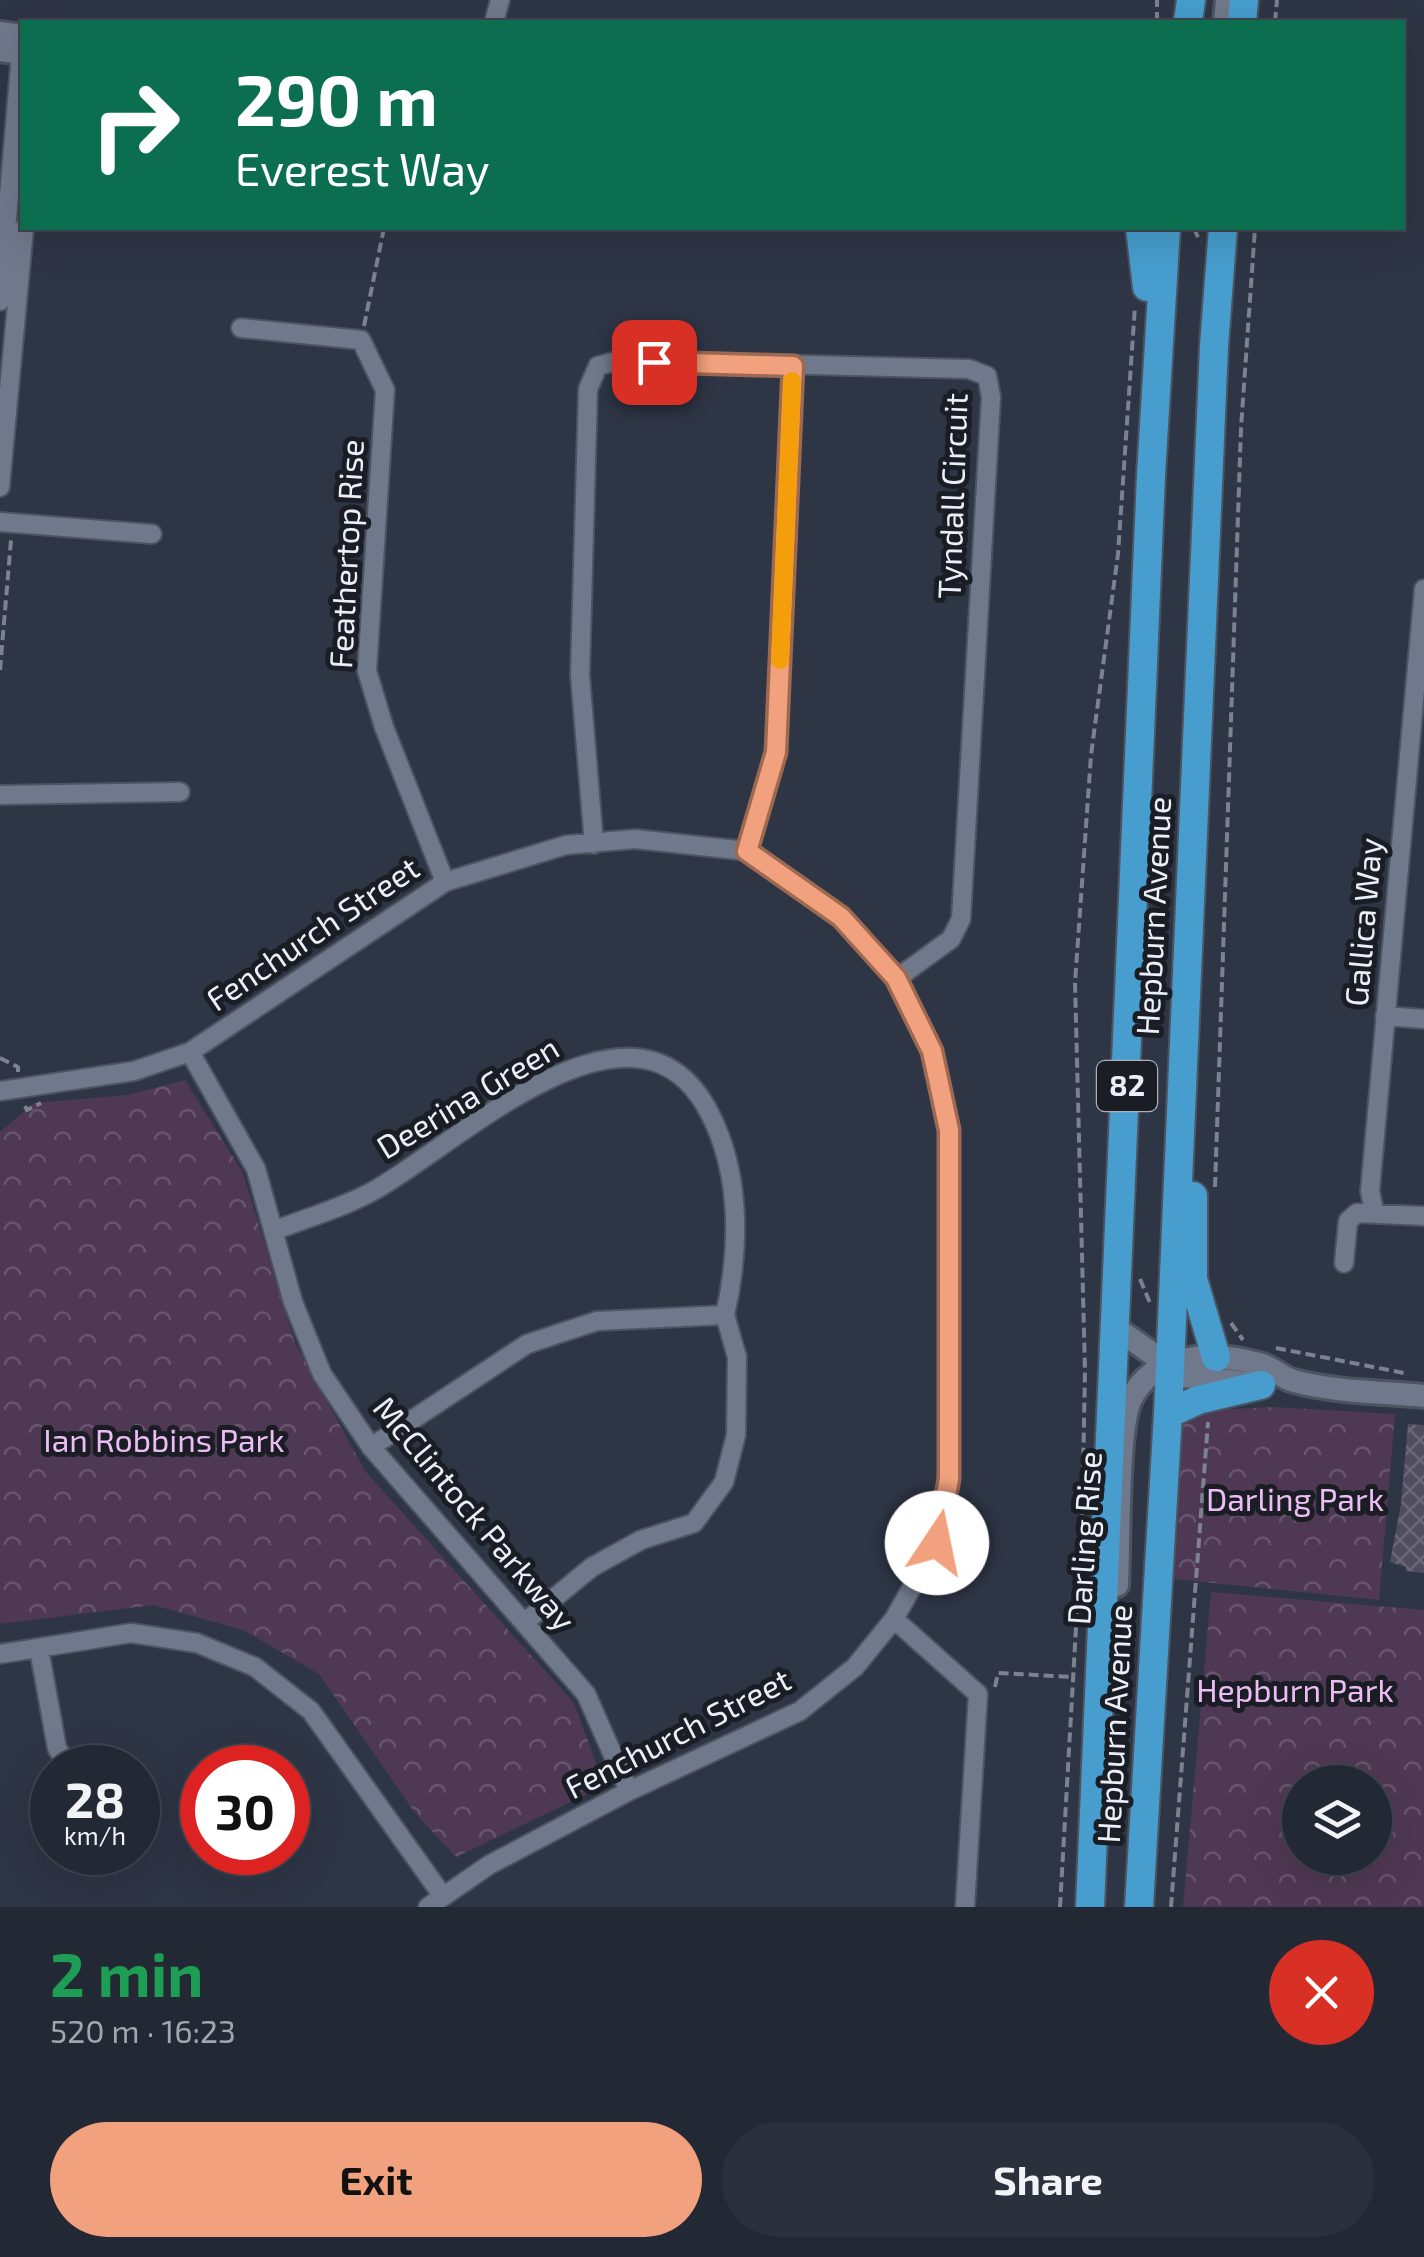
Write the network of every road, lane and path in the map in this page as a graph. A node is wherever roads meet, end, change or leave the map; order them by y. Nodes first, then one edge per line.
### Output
1 (0, 33) edge
2 (18, 46) edge
3 (24, 230) edge
4 (384, 230) edge
5 (1140, 230) edge
6 (1166, 230) edge
7 (1223, 230) edge
8 (1255, 230) edge
9 (1135, 291) dead end
10 (0, 300) edge
11 (241, 328) dead end
12 (361, 340) junction
13 (793, 366) junction
14 (1150, 476) junction
15 (0, 487) edge
16 (0, 522) edge
17 (152, 534) dead end
18 (1424, 589) edge
19 (1423, 603) edge
20 (180, 792) dead end
21 (1415, 792) edge
22 (0, 795) edge
23 (594, 844) junction
24 (747, 851) junction
25 (445, 882) junction
26 (896, 978) junction
27 (1386, 1016) junction
28 (1424, 1019) edge
29 (1183, 1046) junction
30 (190, 1052) junction
31 (0, 1058) edge
32 (10, 1090) edge
33 (48, 1099) dead end
34 (1215, 1192) dead end
35 (1374, 1211) junction
36 (1424, 1216) edge
37 (276, 1230) junction
38 (1344, 1264) dead end
39 (724, 1315) junction
40 (1216, 1320) junction
41 (1117, 1329) junction
42 (1253, 1343) dead end
43 (1263, 1346) dead end
44 (1216, 1358) junction
45 (1167, 1366) junction
46 (1406, 1374) dead end
47 (1292, 1381) junction
48 (1261, 1385) junction
49 (1424, 1396) edge
50 (1198, 1400) junction
51 (1168, 1414) junction
52 (371, 1447) junction
53 (894, 1619) junction
54 (525, 1622) junction
55 (39, 1648) junction
56 (0, 1654) edge
57 (1086, 1672) junction
58 (978, 1715) junction
59 (56, 1745) edge
60 (629, 1790) junction
61 (436, 1901) edge
62 (966, 1907) edge
63 (1060, 1907) edge
64 (1090, 1907) edge
65 (1139, 1907) edge
66 (1171, 1907) edge

1 - 2 street
2 - 10 street
3 - 15 street
4 - 12 path
5 - 14 main road
6 - 14 main road, Hepburn Avenue / 82
7 - 29 main road, Hepburn Avenue / 82
8 - 34 path
9 - 57 path
11 - 12 street
12 - 25 street, Feathertop Rise
13 - 23 street, Tyndall Circuit
13 - 24 street
13 - 26 street, Tyndall Circuit
14 - 41 main road, Hepburn Avenue / 82
16 - 17 street
18 - 19 street, Gallica Way
19 - 21 street, Gallica Way
20 - 22 street
21 - 27 street, Gallica Way
23 - 24 street, Fenchurch Street
23 - 25 street, Fenchurch Street
24 - 26 street, Fenchurch Street
25 - 30 street, Fenchurch Street
26 - 53 street, Fenchurch Street
27 - 28 street
27 - 35 street, Gallica Way
29 - 40 main road
29 - 45 main road, Hepburn Avenue / 82
30 - 32 street, Fenchurch Street
30 - 37 street, McClintock Parkway
31 - 32 path
32 - 33 path
35 - 36 street
35 - 38 street
37 - 39 street, Deerina Green
37 - 52 street, McClintock Parkway
39 - 52 street
39 - 54 street
40 - 42 path
40 - 44 main road
41 - 45 street
41 - 57 main road, Hepburn Avenue / 82
43 - 46 path
44 - 45 street
44 - 47 street
45 - 48 street
45 - 51 main road, Hepburn Avenue / 82
45 - 57 street, Darling Rise
47 - 48 street
47 - 49 street
48 - 50 main road
50 - 51 main road
50 - 66 path
51 - 65 main road, Hepburn Avenue / 82
52 - 54 street, McClintock Parkway
53 - 58 street
53 - 60 street, Fenchurch Street
54 - 60 street, McClintock Parkway
55 - 56 street
55 - 59 street
55 - 61 street
57 - 58 path
57 - 63 path
57 - 64 main road, Hepburn Avenue / 82
58 - 62 street
60 - 61 street, Fenchurch Street

